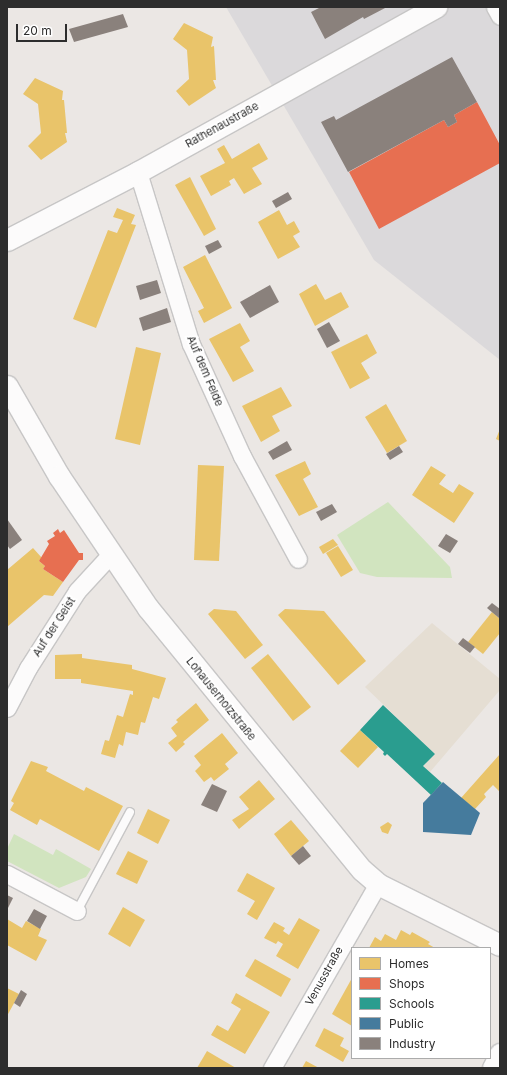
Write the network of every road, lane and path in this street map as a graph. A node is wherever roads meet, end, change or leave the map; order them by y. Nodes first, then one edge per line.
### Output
1 (436, 7) edge
2 (495, 7) edge
3 (500, 16) edge
4 (138, 172) junction
5 (7, 240) edge
6 (7, 386) edge
7 (111, 554) junction
8 (298, 559) dead end
9 (7, 708) edge
10 (130, 812) dead end
11 (7, 874) edge
12 (378, 884) junction
13 (77, 911) joint
14 (500, 946) edge
15 (500, 1054) edge
16 (272, 1068) edge
17 (493, 1068) edge

1 - 4 street, Rathenaustraße
2 - 3 street
4 - 5 street, Rathenaustraße
4 - 8 street, Auf dem Felde
6 - 7 street, Lohauserholzstraße
7 - 9 street, Auf der Geist
7 - 12 street, Lohauserholzstraße
10 - 13 lane
11 - 13 street
12 - 14 street, Lohauserholzstraße
12 - 16 street, Venusstraße
15 - 17 street

